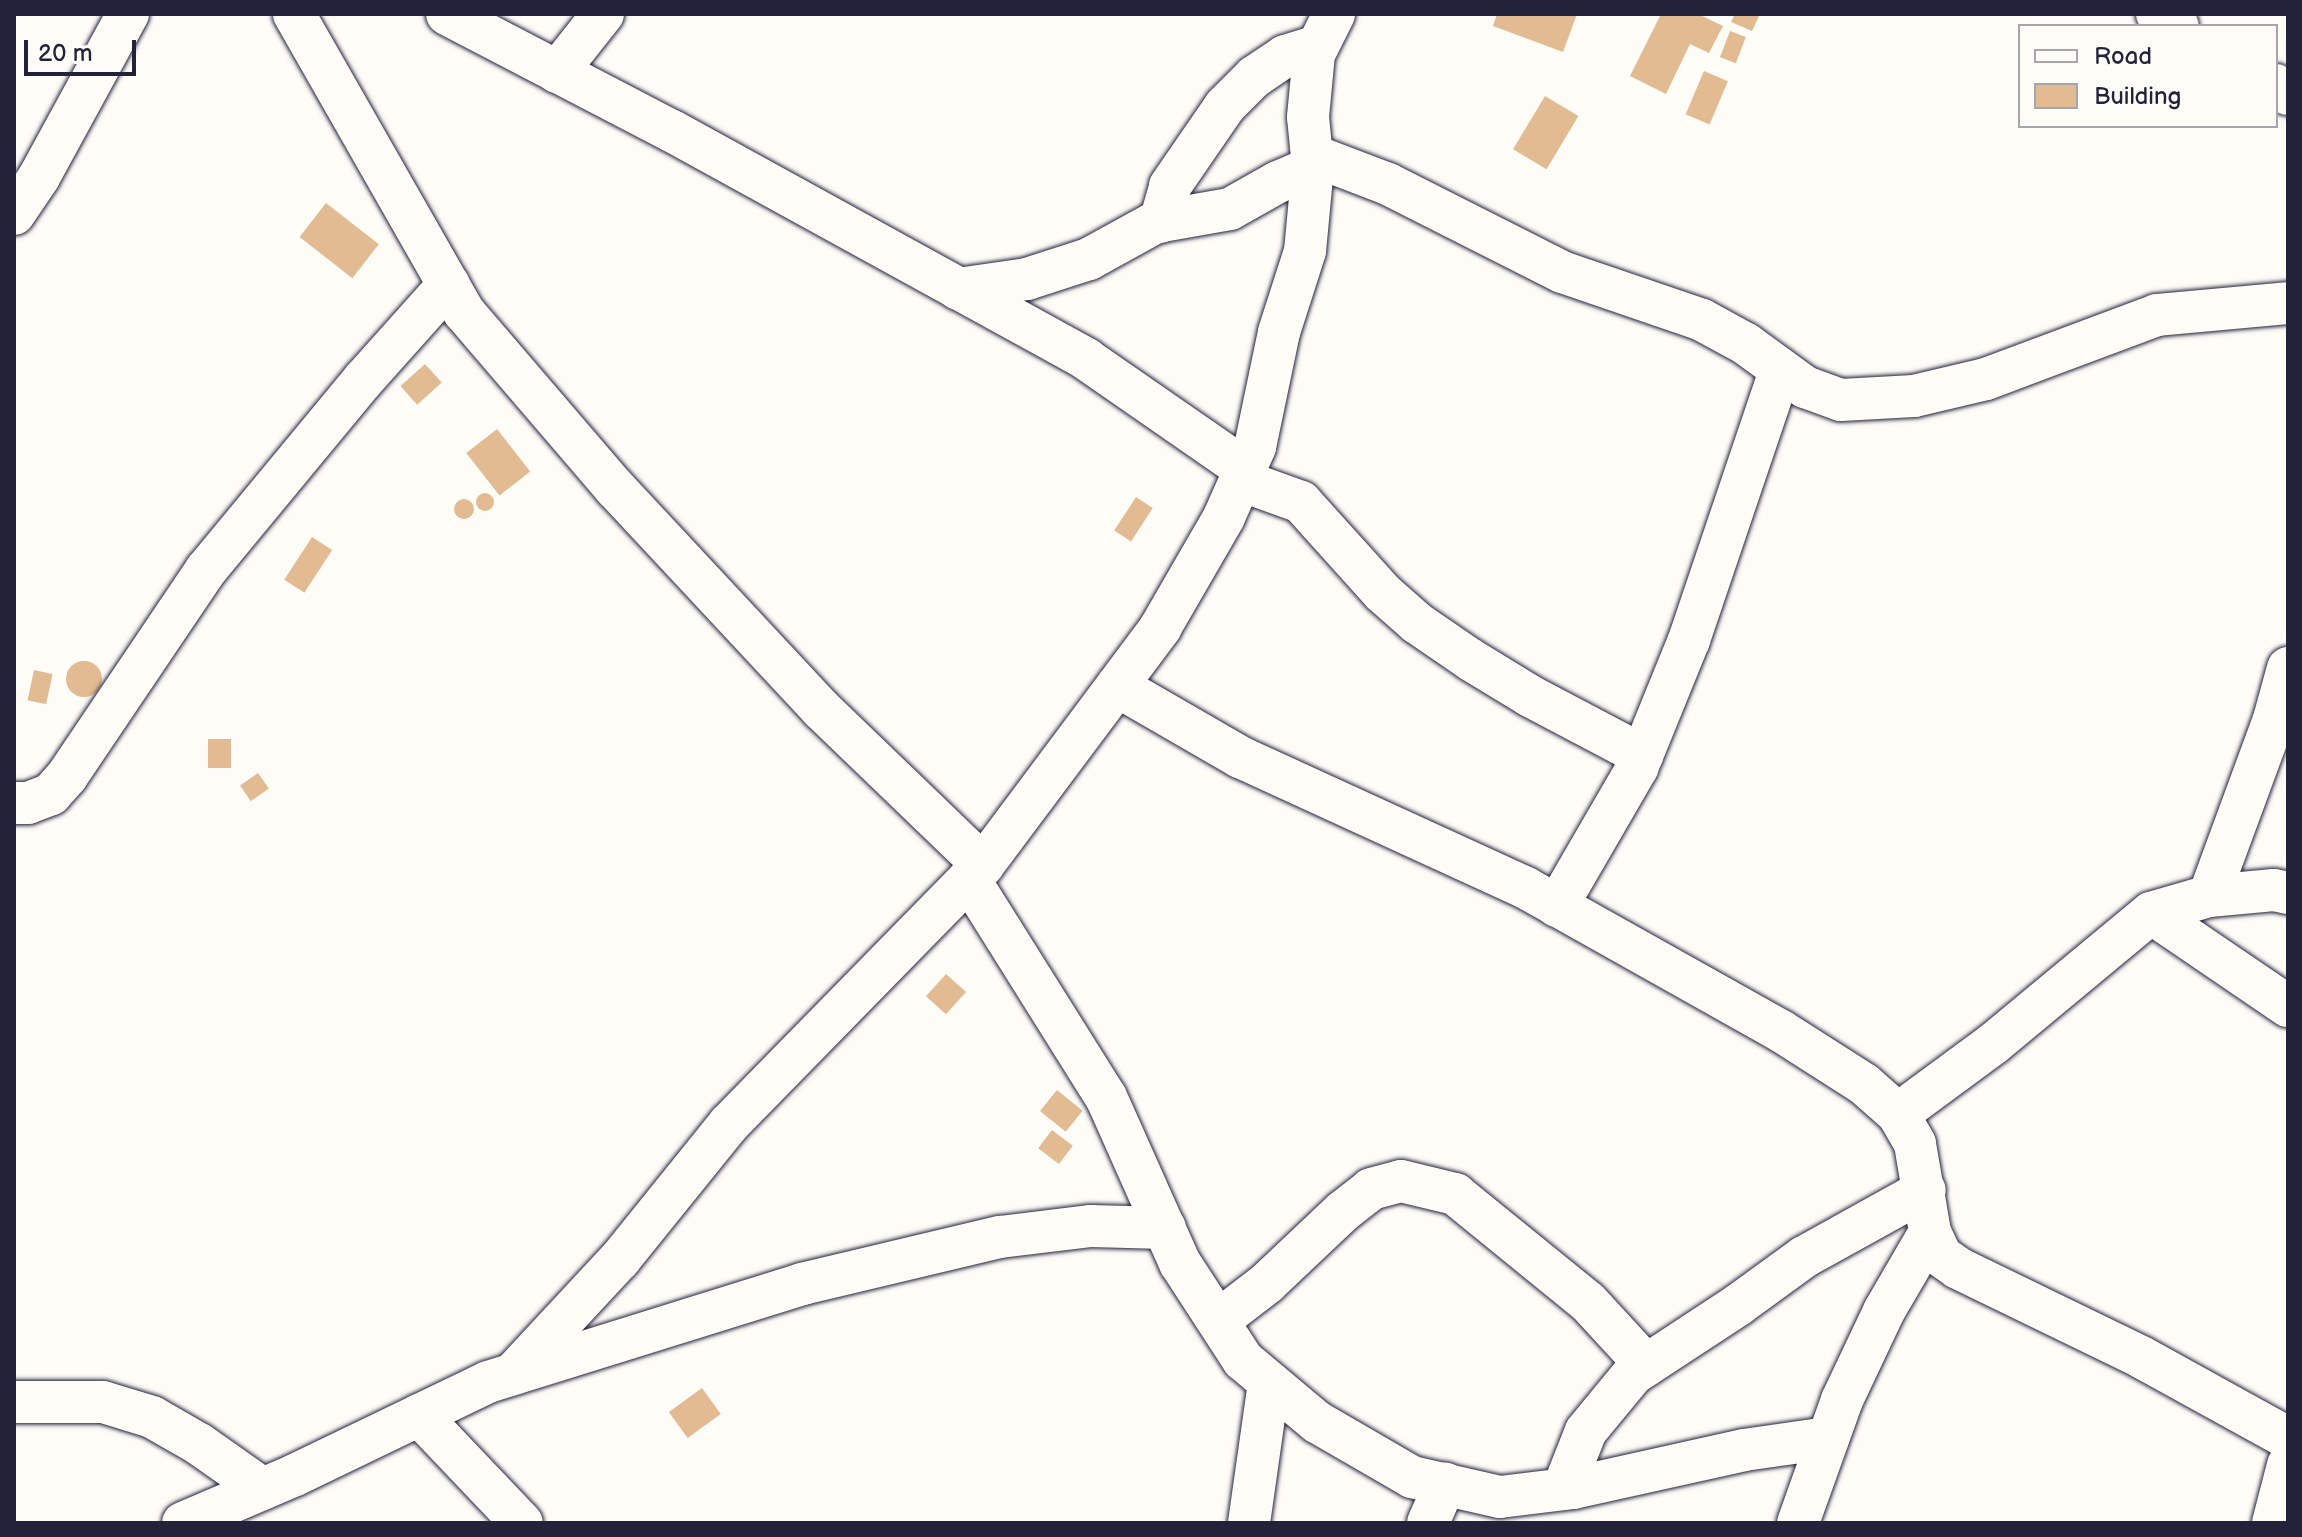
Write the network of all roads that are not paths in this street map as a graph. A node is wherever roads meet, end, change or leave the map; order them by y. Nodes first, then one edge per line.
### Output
1 (128, 14) edge
2 (294, 14) edge
3 (447, 14) edge
4 (603, 14) edge
5 (2157, 14) edge
6 (2174, 24) edge
7 (1326, 30) edge
8 (557, 72) junction
9 (1312, 161) junction
10 (14, 214) edge
11 (1160, 222) junction
12 (449, 284) junction
13 (958, 289) junction
14 (2288, 303) edge
15 (1780, 371) junction
16 (1242, 474) junction
17 (2288, 668) edge
18 (1117, 686) junction
19 (1642, 755) junction
20 (14, 803) edge
21 (976, 872) junction
22 (2288, 893) edge
23 (2209, 896) junction
24 (1557, 906) junction
25 (2151, 913) junction
26 (2288, 1006) edge
27 (1898, 1114) junction
28 (1925, 1190) junction
29 (1165, 1228) junction
30 (1930, 1232) junction
31 (1219, 1320) junction
32 (1646, 1365) junction
33 (513, 1374) junction
34 (1269, 1382) junction
35 (14, 1402) edge
36 (419, 1415) junction
37 (1828, 1438) junction
38 (2288, 1438) edge
39 (2288, 1465) edge
40 (1445, 1484) junction
41 (263, 1489) junction
42 (1563, 1489) junction
43 (183, 1523) edge
44 (522, 1523) edge
45 (1249, 1523) edge
46 (1428, 1523) edge
47 (1798, 1523) edge
48 (2273, 1523) edge

1 - 10 street
2 - 12 street
3 - 8 street
4 - 8 street
5 - 6 street
7 - 9 street
7 - 11 street
8 - 13 street
9 - 11 street
9 - 15 street
9 - 16 street
11 - 13 street
12 - 20 street
12 - 21 street
13 - 16 street
14 - 15 street
15 - 19 street
16 - 18 street
16 - 19 street
17 - 23 street
18 - 21 street
18 - 24 street
19 - 24 street
21 - 29 street
21 - 33 street
22 - 23 street
23 - 25 street
24 - 27 street
25 - 26 street
25 - 27 street
27 - 28 street
28 - 30 street
28 - 32 street
29 - 31 street
29 - 33 street
30 - 37 street
30 - 38 street
31 - 32 street
31 - 34 street
32 - 42 street
33 - 36 street
34 - 40 street
34 - 45 street
35 - 41 street
36 - 41 street
36 - 44 street
37 - 42 street
37 - 47 street
39 - 48 street
40 - 42 street
40 - 46 street
41 - 43 street

